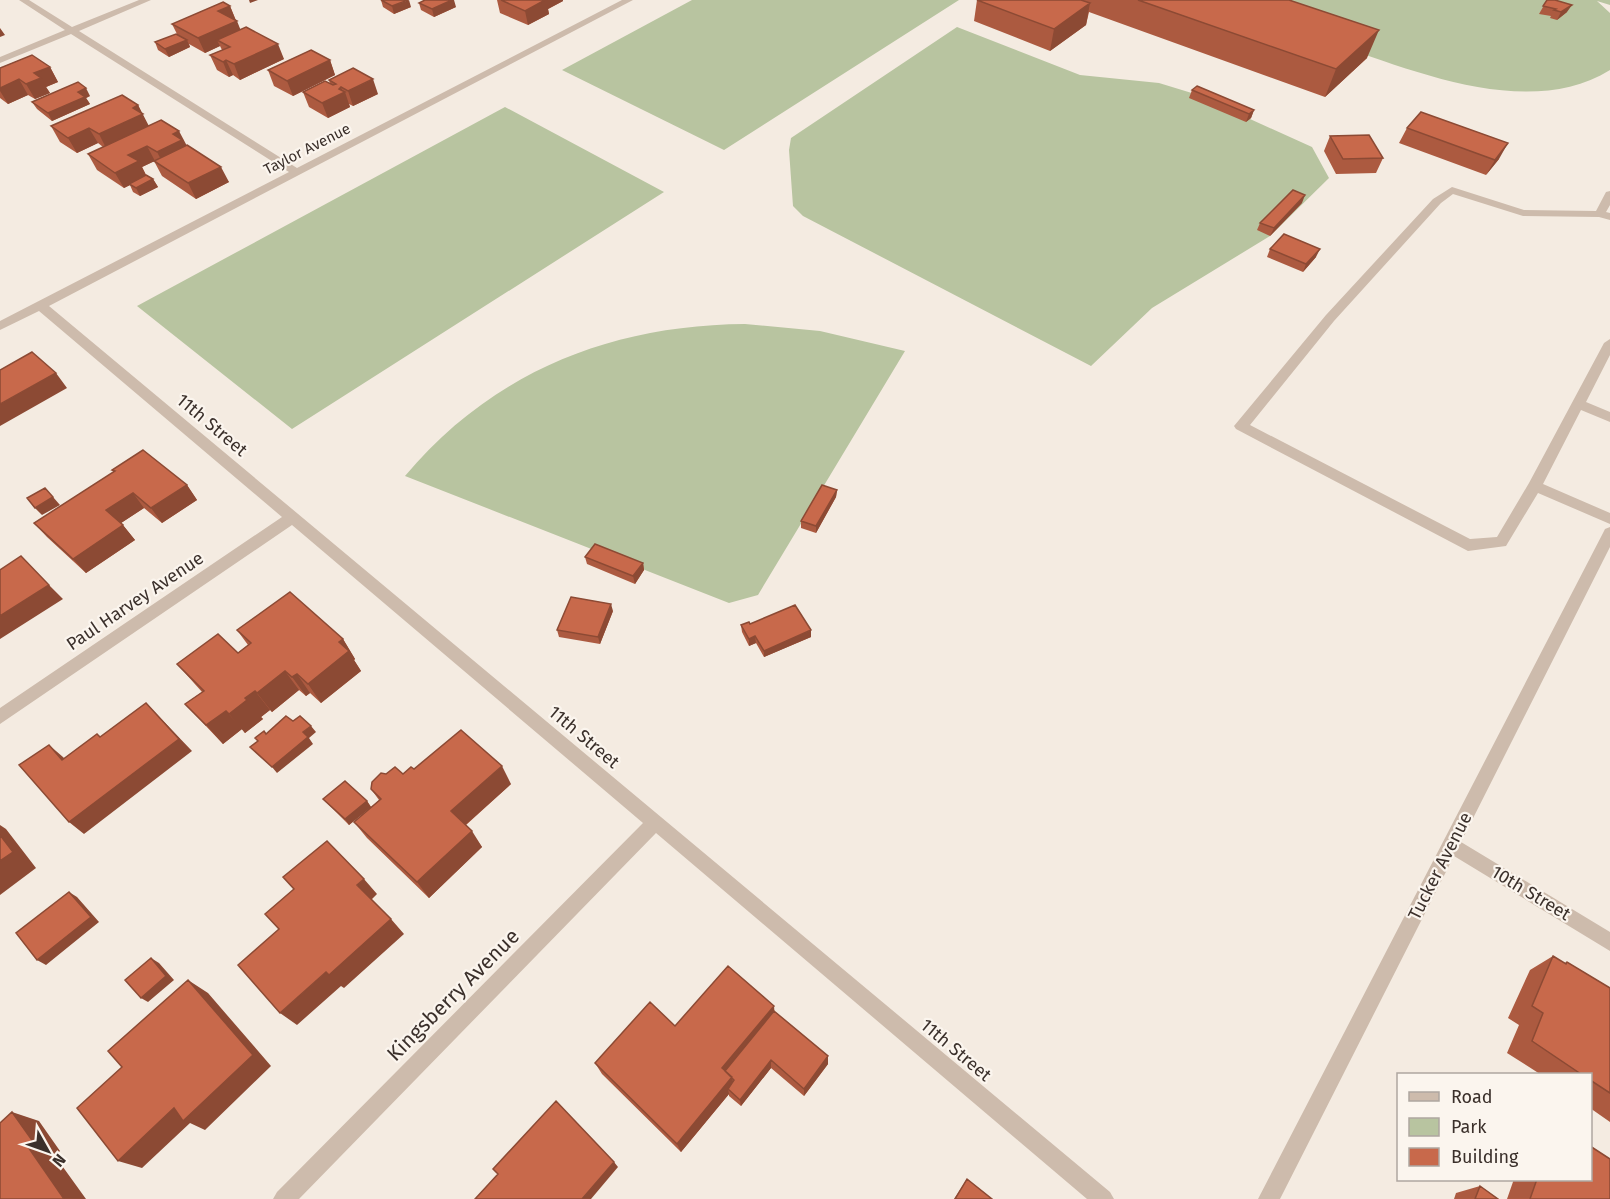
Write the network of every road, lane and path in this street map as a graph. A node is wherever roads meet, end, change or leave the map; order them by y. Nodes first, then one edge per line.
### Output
1 (23, 0) edge
2 (147, 0) edge
3 (629, 0) edge
4 (72, 31) junction
5 (0, 60) edge
6 (296, 172) junction
7 (1610, 194) edge
8 (1605, 215) edge
9 (40, 305) junction
10 (0, 326) edge
11 (1610, 343) edge
12 (1579, 404) junction
13 (1610, 417) edge
14 (1536, 486) junction
15 (292, 517) junction
16 (1610, 519) edge
17 (1610, 533) edge
18 (0, 717) edge
19 (655, 822) junction
20 (1451, 845) junction
21 (1610, 942) edge
22 (284, 1199) edge
23 (1103, 1199) edge
24 (1269, 1199) edge

1 - 4 street
2 - 4 street
3 - 6 street, Taylor Avenue
4 - 5 street
4 - 6 street
6 - 9 street, Taylor Avenue
7 - 8 street
8 - 14 street
9 - 10 street, Taylor Avenue
9 - 15 street, 11th Street
11 - 12 street
12 - 13 street
12 - 14 street
14 - 16 street
15 - 18 street, Paul Harvey Avenue
15 - 19 street, 11th Street
17 - 20 street, Tucker Avenue
19 - 22 street, Kingsberry Avenue
19 - 23 street, 11th Street
20 - 21 street, 10th Street
20 - 24 street, Tucker Avenue

